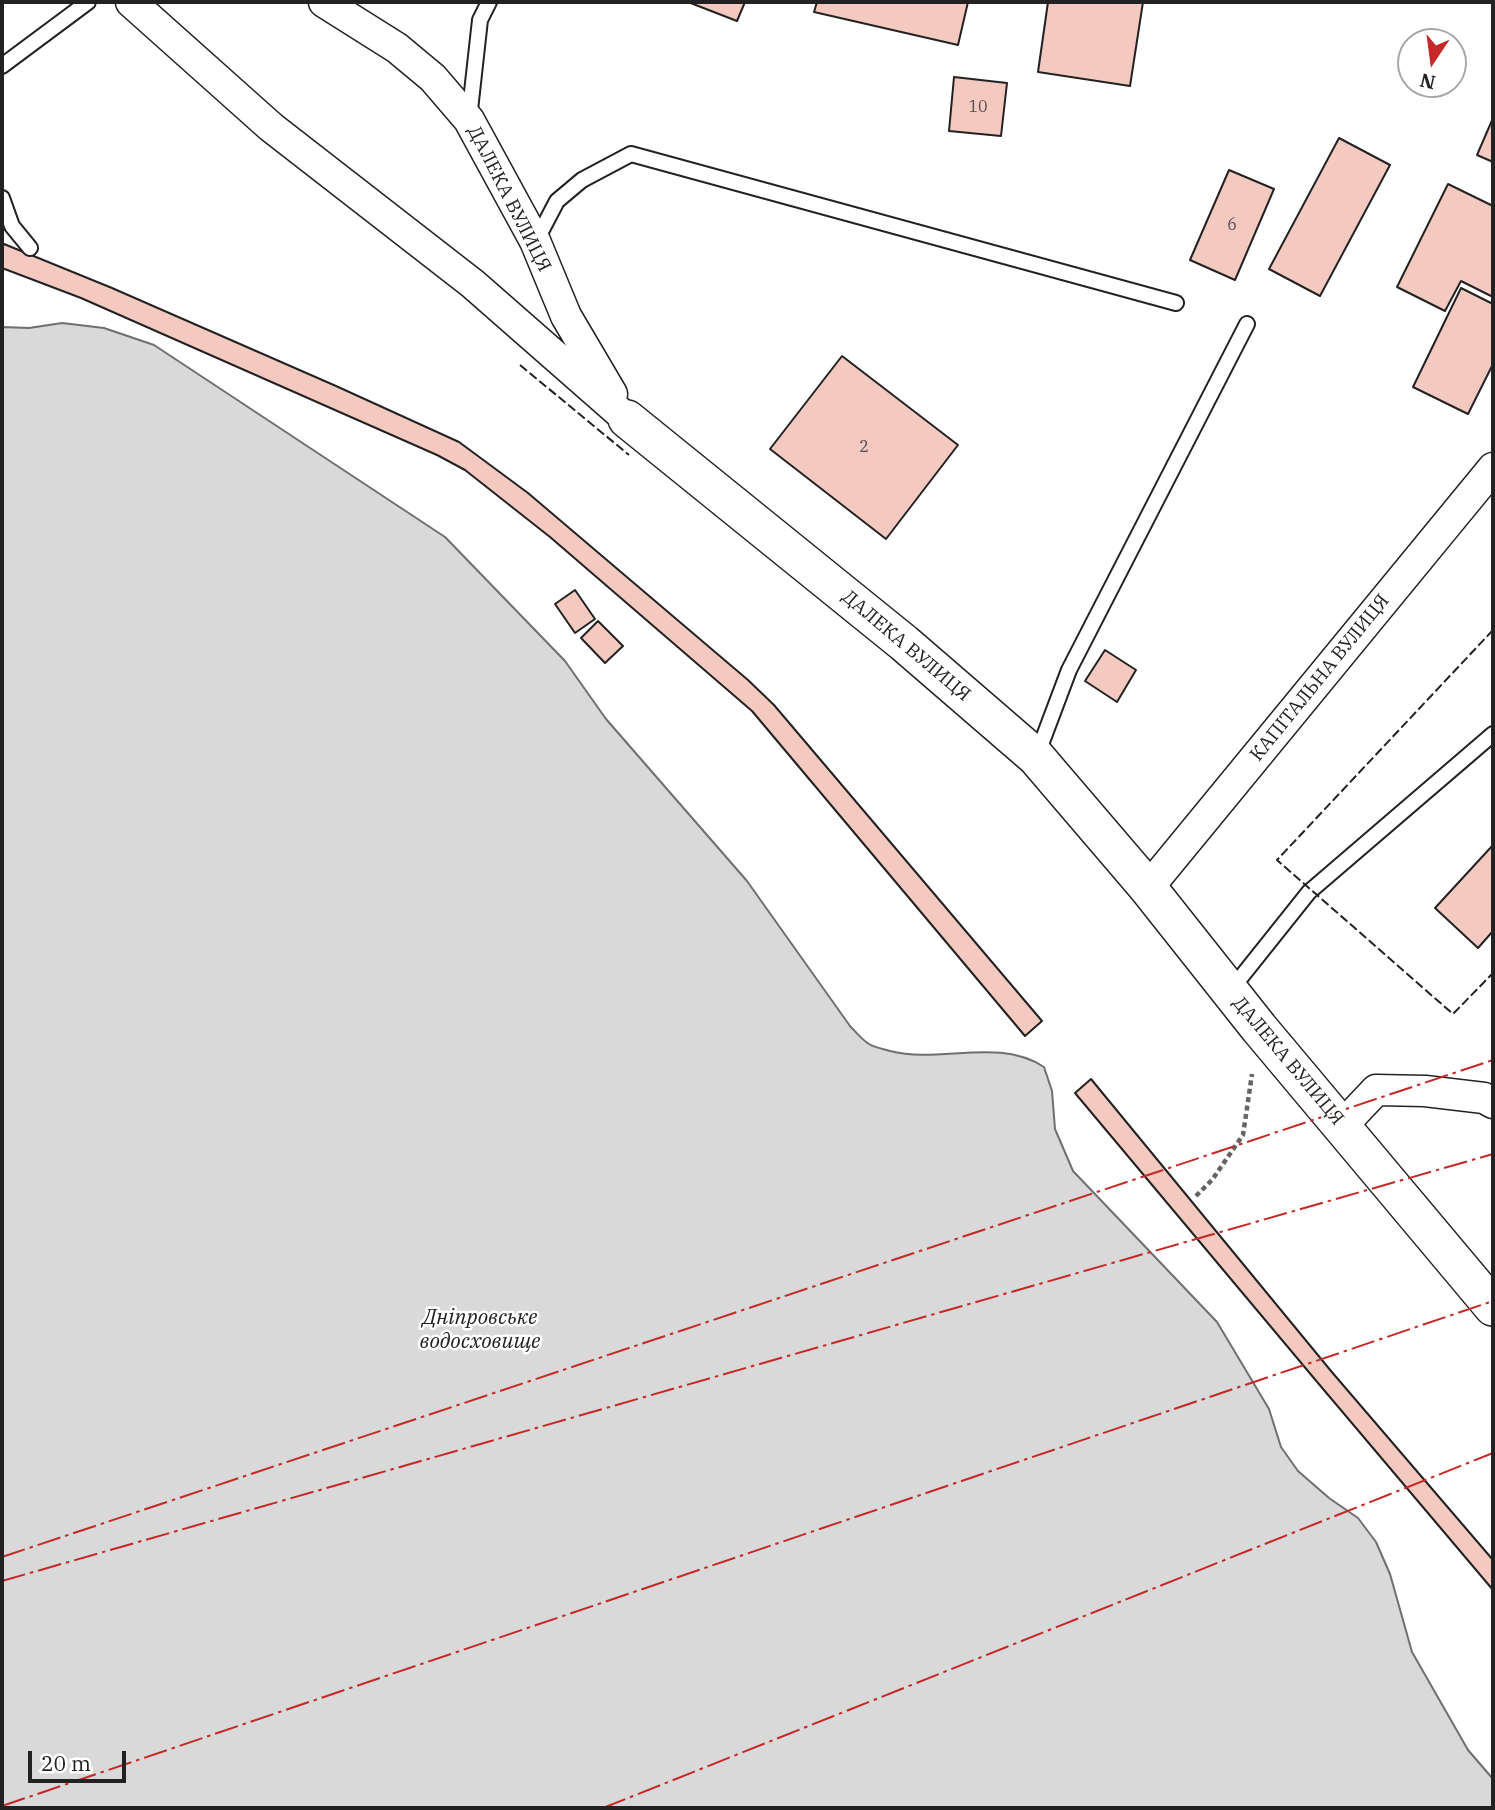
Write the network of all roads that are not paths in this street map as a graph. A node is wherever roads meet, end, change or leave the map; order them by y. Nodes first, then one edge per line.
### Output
1 (88, 2) edge
2 (131, 2) edge
3 (324, 2) edge
4 (489, 2) edge
5 (2, 66) edge
6 (469, 120) junction
7 (2, 198) edge
8 (535, 241) junction
9 (30, 248) dead end
10 (1176, 303) dead end
11 (1247, 324) dead end
12 (627, 419) junction
13 (1493, 468) edge
14 (1493, 734) edge
15 (1036, 757) junction
16 (1148, 888) junction
17 (1230, 991) junction
18 (1493, 1103) edge
19 (1342, 1126) junction
20 (1493, 1307) edge

1 - 5 lane
2 - 12 street
3 - 6 street, ДАЛЕКА ВУЛИЦЯ
4 - 6 lane
6 - 8 street, ДАЛЕКА ВУЛИЦЯ
7 - 9 lane
8 - 10 lane
8 - 12 street, ДАЛЕКА ВУЛИЦЯ
11 - 15 lane
12 - 15 street, ДАЛЕКА ВУЛИЦЯ
13 - 16 street, КАПІТАЛЬНА ВУЛИЦЯ
14 - 17 lane
15 - 16 street, ДАЛЕКА ВУЛИЦЯ
16 - 17 street, ДАЛЕКА ВУЛИЦЯ
17 - 19 street, ДАЛЕКА ВУЛИЦЯ
18 - 19 street
19 - 20 street, ДАЛЕКА ВУЛИЦЯ

